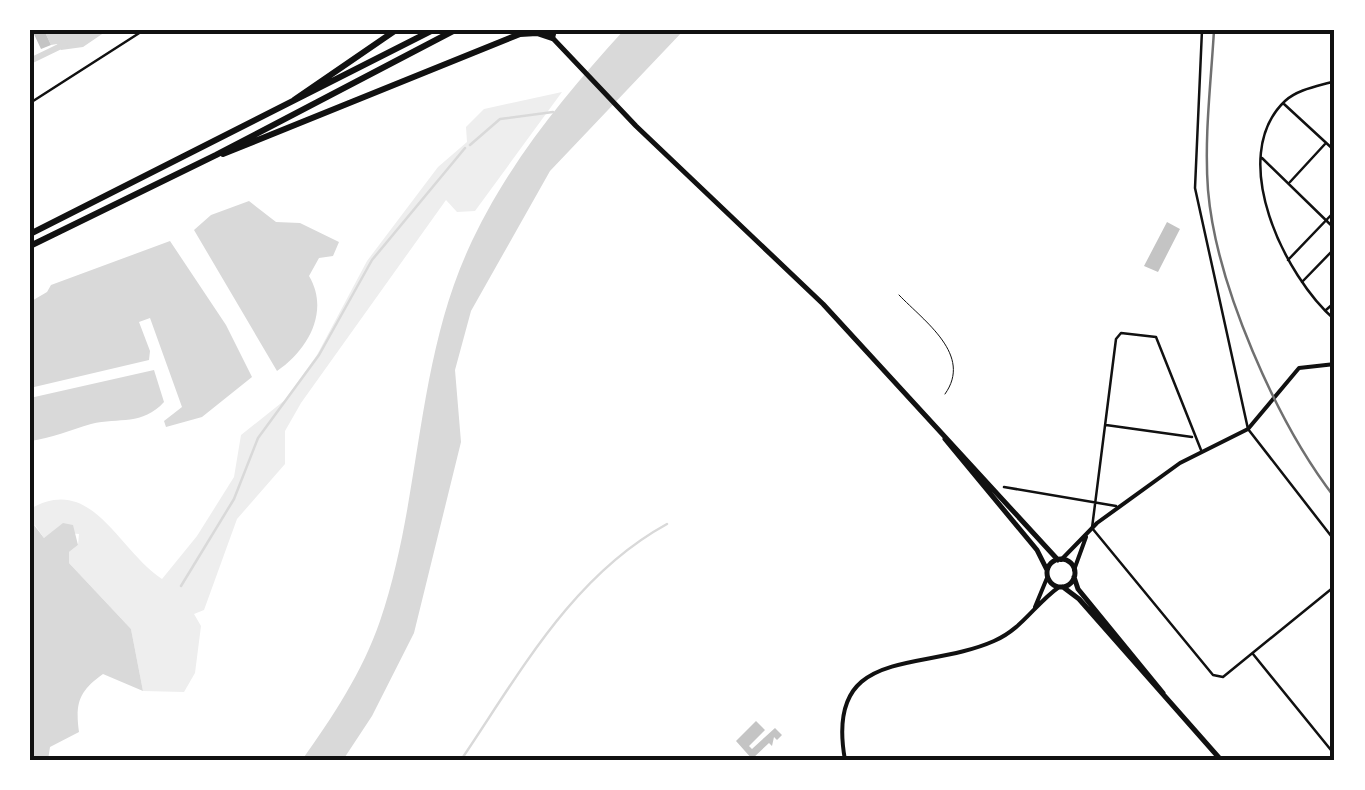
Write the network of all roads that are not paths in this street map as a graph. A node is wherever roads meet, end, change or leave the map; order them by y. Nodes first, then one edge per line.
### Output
1 (144, 30) edge
2 (396, 30) edge
3 (433, 30) edge
4 (455, 30) edge
5 (545, 30) edge
6 (1202, 30) edge
7 (522, 32) edge
8 (554, 37) edge
9 (1335, 81) edge
10 (30, 104) edge
11 (1282, 104) junction
12 (268, 118) junction
13 (1326, 143) junction
14 (1335, 151) edge
15 (216, 155) junction
16 (1261, 157) junction
17 (1289, 184) junction
18 (1335, 211) edge
19 (1326, 221) junction
20 (1335, 229) edge
21 (30, 234) edge
22 (30, 246) edge
23 (1335, 248) edge
24 (1287, 261) junction
25 (1301, 283) junction
26 (899, 295) dead end
27 (1335, 302) edge
28 (1325, 312) junction
29 (1335, 320) edge
30 (1335, 364) edge
31 (945, 394) dead end
32 (1105, 425) junction
33 (1248, 429) junction
34 (944, 436) junction
35 (1196, 438) junction
36 (1201, 450) junction
37 (1004, 487) dead end
38 (1095, 504) junction
39 (1119, 507) junction
40 (1090, 531) junction
41 (1335, 541) edge
42 (1060, 560) junction
43 (1047, 574) junction
44 (1074, 574) junction
45 (1335, 586) edge
46 (1061, 587) junction
47 (1030, 615) junction
48 (1252, 653) junction
49 (1164, 694) junction
50 (1335, 754) edge
51 (845, 760) edge
52 (1220, 760) edge

1 - 10 street
2 - 12 highway
3 - 12 highway
4 - 15 highway
5 - 8 main road
6 - 33 street
7 - 8 highway
7 - 15 highway
8 - 34 main road
9 - 11 street
11 - 13 street
11 - 16 street
12 - 21 highway
13 - 14 street
13 - 17 street
15 - 22 highway
16 - 17 street
16 - 24 street
17 - 19 street
18 - 19 street
19 - 20 street
19 - 24 street
23 - 25 street
24 - 25 street
25 - 28 street
26 - 31 lane
27 - 28 street
28 - 29 street
30 - 33 main road
32 - 35 street
32 - 35 street
32 - 38 street
33 - 36 main road
33 - 41 street
34 - 42 main road
34 - 43 main road
35 - 36 street
36 - 39 main road
37 - 38 street
38 - 39 street
38 - 40 street
39 - 40 main road
40 - 42 main road
40 - 44 main road
40 - 48 street
42 - 43 main road
42 - 44 main road
43 - 46 main road
43 - 47 main road
44 - 46 main road
44 - 49 main road
45 - 48 street
46 - 47 main road
46 - 49 main road
47 - 51 main road
48 - 50 street
49 - 52 main road

